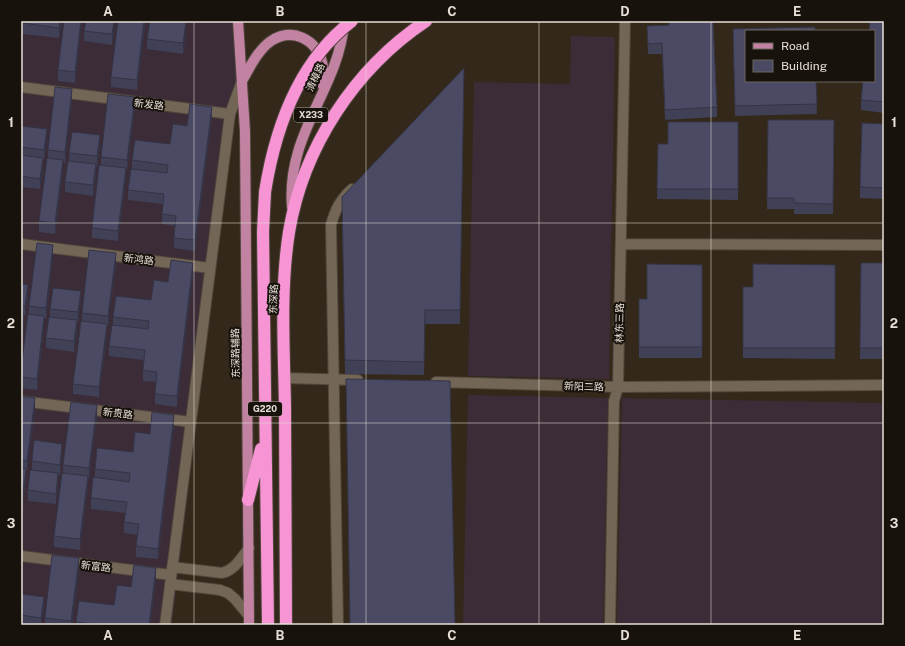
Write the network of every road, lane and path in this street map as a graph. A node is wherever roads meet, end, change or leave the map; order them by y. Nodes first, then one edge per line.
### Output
1 (238, 21) edge
2 (344, 21) edge
3 (352, 21) edge
4 (426, 21) edge
5 (625, 21) edge
6 (242, 81) junction
7 (21, 87) edge
8 (322, 90) junction
9 (230, 114) junction
10 (358, 182) edge
11 (293, 213) junction
12 (21, 244) edge
13 (621, 244) junction
14 (884, 245) edge
15 (210, 268) junction
16 (284, 378) junction
17 (334, 380) junction
18 (365, 380) edge
19 (428, 382) edge
20 (884, 385) edge
21 (618, 387) junction
22 (21, 400) edge
23 (190, 422) junction
24 (265, 432) junction
25 (248, 500) junction
26 (249, 548) junction
27 (21, 556) edge
28 (171, 575) junction
29 (249, 620) edge
30 (164, 625) edge
31 (268, 625) edge
32 (286, 625) edge
33 (338, 625) edge
34 (610, 625) edge

1 - 6 main road
2 - 8 main road, 清樟路 / X233
3 - 24 highway, 东深路 / G220, bridge
4 - 11 highway, 东深路 / G220
5 - 13 street, 林东三路
6 - 8 main road
6 - 9 street
6 - 25 main road, 东深路辅路
7 - 9 street, 新发路
8 - 11 main road, 清樟路 / X233
9 - 15 street
10 - 17 street
11 - 16 highway, 东深路 / G220
12 - 15 street, 新鸿路
13 - 14 street
13 - 21 street, 林东三路
15 - 23 street
16 - 17 street
16 - 32 highway, 东深路 / G220
17 - 18 street
17 - 33 street
19 - 21 street, 新阳二路
20 - 21 street, 新阳二路
21 - 34 street, 林东三路
22 - 23 street, 新贵路
23 - 28 street
24 - 25 highway
24 - 31 highway, 东深路 / G220
25 - 26 main road, 东深路辅路
26 - 28 street
26 - 29 main road, 东深路辅路
27 - 28 street, 新富路
28 - 29 street
28 - 30 street

